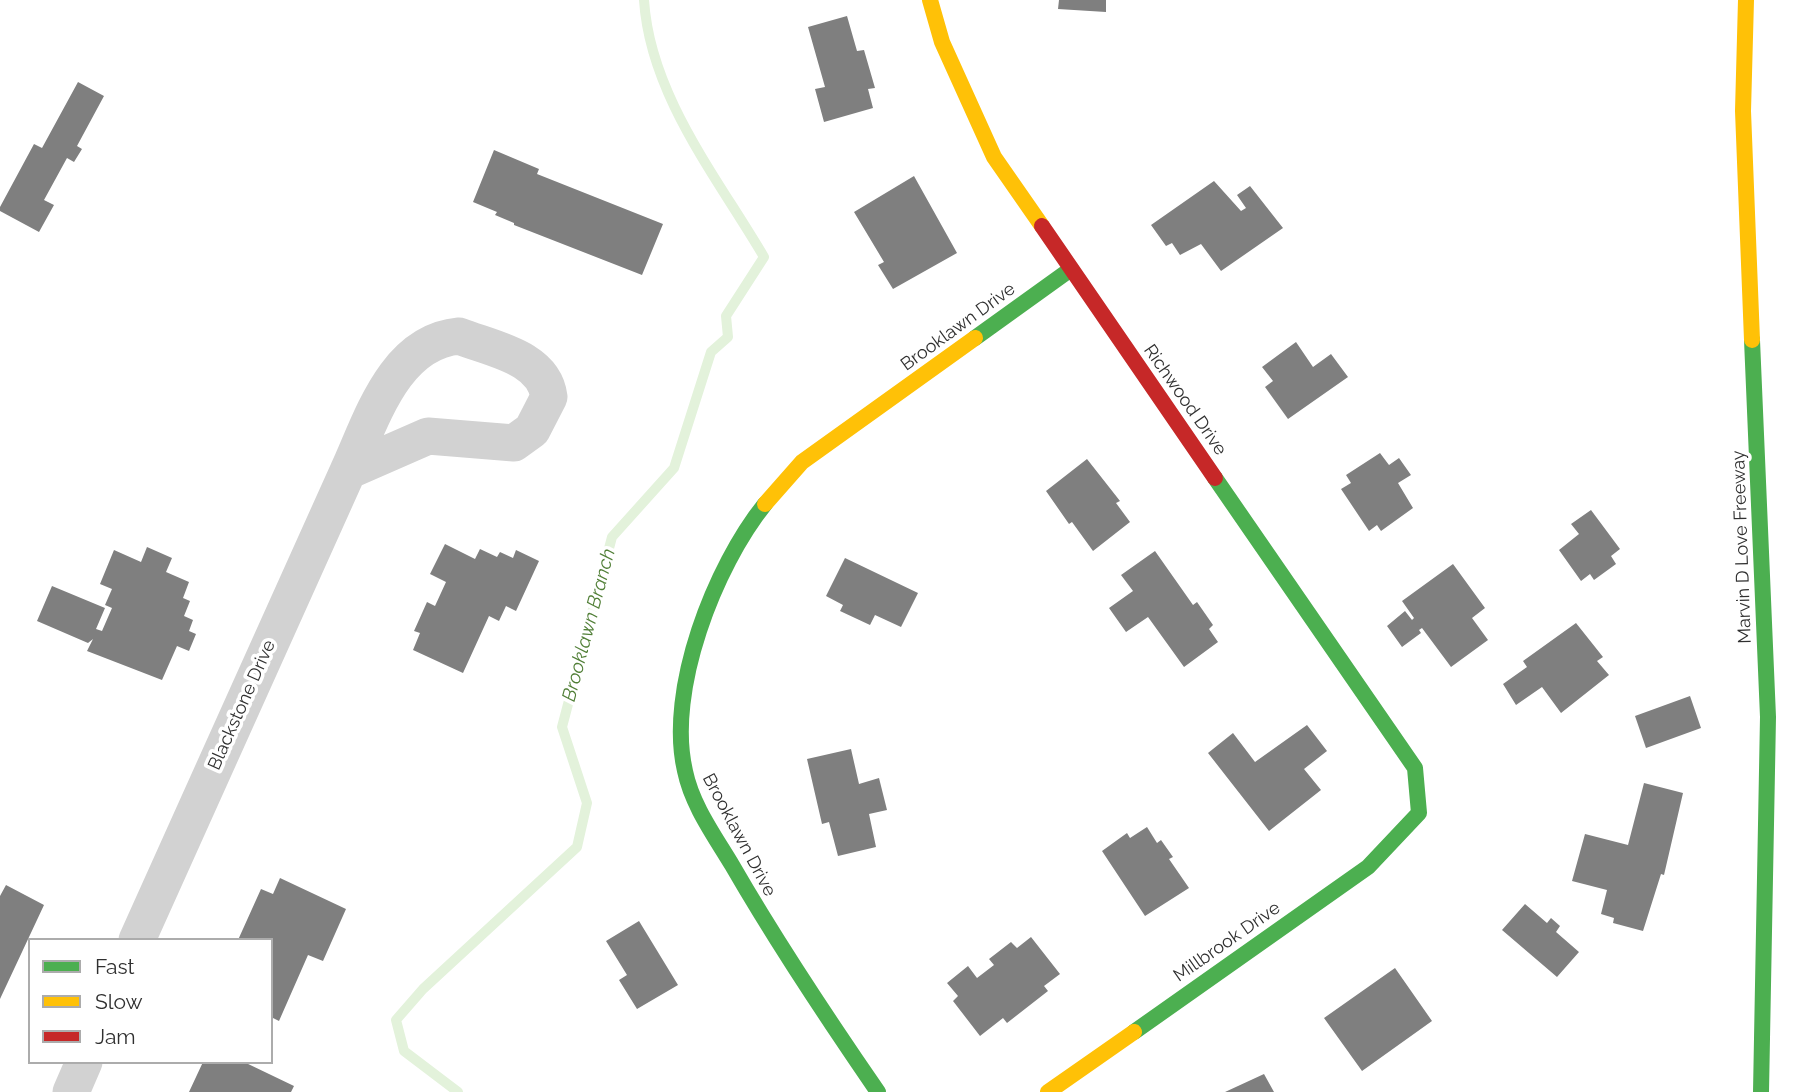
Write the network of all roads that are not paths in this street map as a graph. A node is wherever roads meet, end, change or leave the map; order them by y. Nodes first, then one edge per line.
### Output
1 (930, 0) edge
2 (1746, 0) edge
3 (1072, 269) junction
4 (348, 471) junction
5 (1419, 813) joint
6 (138, 938) edge
7 (83, 1064) edge
8 (71, 1092) edge
9 (878, 1092) edge
10 (1048, 1092) edge
11 (1761, 1092) edge

1 - 3 street, Richwood Drive
2 - 11 street, Marvin D Love Freeway
3 - 5 street, Richwood Drive
3 - 9 street, Brooklawn Drive
4 - 4 street, Blackstone Drive
4 - 6 street, Blackstone Drive
5 - 10 street, Millbrook Drive
7 - 8 street

